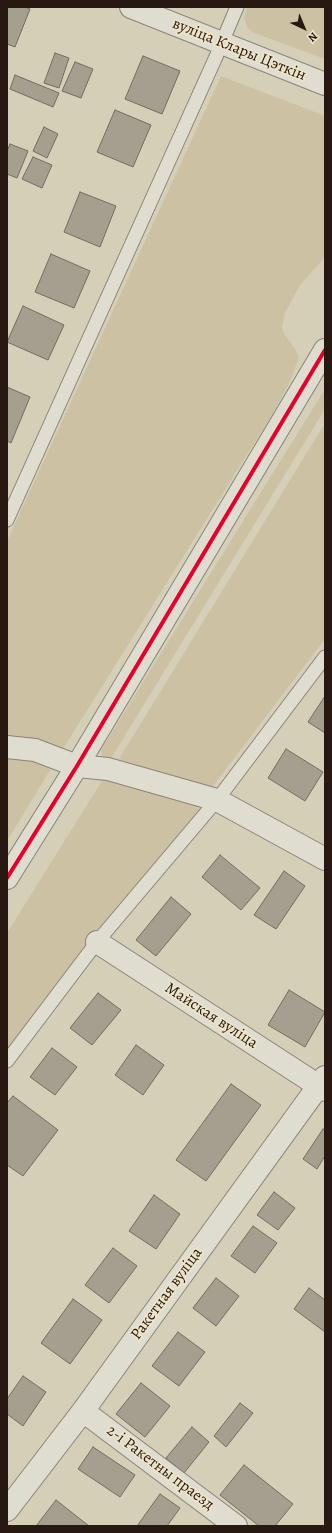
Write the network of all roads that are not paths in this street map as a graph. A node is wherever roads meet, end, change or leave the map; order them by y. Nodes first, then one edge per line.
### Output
1 (131, 7) edge
2 (237, 7) edge
3 (221, 42) junction
4 (325, 84) edge
5 (325, 350) edge
6 (7, 520) edge
7 (325, 657) edge
8 (7, 747) edge
9 (77, 766) junction
10 (217, 800) junction
11 (325, 859) edge
12 (7, 878) edge
13 (98, 942) junction
14 (7, 1061) edge
15 (323, 1084) edge
16 (83, 1411) junction
17 (7, 1510) edge
18 (236, 1526) edge

1 - 3 street, вуліца Клары Цэткін
2 - 3 lane
3 - 4 street, вуліца Клары Цэткін
3 - 6 lane
5 - 9 street
7 - 10 lane
8 - 9 street
9 - 10 street
9 - 12 street
10 - 11 street
10 - 13 lane
13 - 14 lane
13 - 15 street, Майская вуліца
15 - 16 street, Ракетная вуліца
16 - 17 street, Ракетная вуліца
16 - 18 street, 2-і Ракетны праезд

